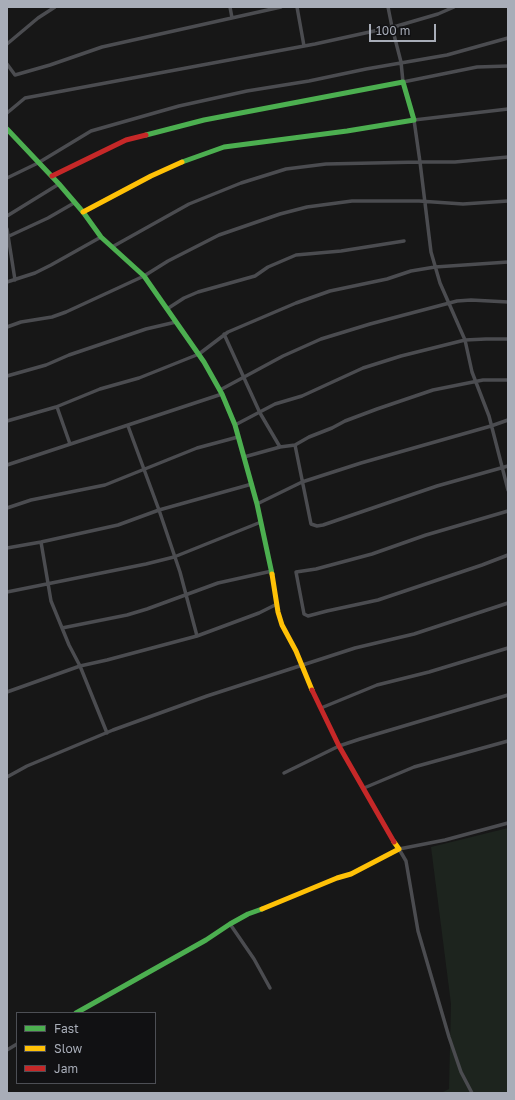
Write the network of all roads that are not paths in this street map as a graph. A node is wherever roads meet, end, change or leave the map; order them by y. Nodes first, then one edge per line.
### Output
1 (55, 7) edge
2 (230, 7) edge
3 (281, 7) edge
4 (297, 7) edge
5 (388, 7) edge
6 (454, 7) edge
7 (232, 18) junction
8 (392, 27) junction
9 (508, 38) edge
10 (7, 44) edge
11 (304, 46) junction
12 (401, 62) junction
13 (7, 64) edge
14 (508, 66) edge
15 (402, 82) junction
16 (508, 108) edge
17 (7, 113) edge
18 (414, 120) junction
19 (7, 129) edge
20 (508, 157) edge
21 (420, 162) junction
22 (38, 163) junction
23 (52, 176) junction
24 (7, 178) edge
25 (59, 184) junction
26 (424, 201) junction
27 (508, 202) edge
28 (74, 203) junction
29 (83, 212) junction
30 (7, 216) edge
31 (7, 229) edge
32 (7, 237) edge
33 (101, 237) junction
34 (404, 241) dead end
35 (112, 247) junction
36 (508, 262) edge
37 (435, 267) junction
38 (144, 276) junction
39 (16, 280) junction
40 (7, 282) edge
41 (508, 302) edge
42 (449, 303) junction
43 (167, 309) junction
44 (176, 322) junction
45 (7, 327) edge
46 (224, 334) junction
47 (508, 339) edge
48 (466, 340) junction
49 (199, 354) junction
50 (7, 376) edge
51 (245, 378) junction
52 (508, 380) edge
53 (476, 382) junction
54 (221, 392) junction
55 (57, 407) junction
56 (260, 413) junction
57 (508, 420) edge
58 (7, 421) edge
59 (235, 425) junction
60 (128, 426) junction
61 (491, 426) junction
62 (238, 437) junction
63 (70, 444) junction
64 (295, 445) junction
65 (280, 447) junction
66 (244, 457) junction
67 (7, 465) edge
68 (508, 466) edge
69 (502, 467) junction
70 (144, 469) junction
71 (302, 482) junction
72 (252, 484) junction
73 (508, 490) edge
74 (257, 504) junction
75 (7, 508) edge
76 (160, 510) junction
77 (508, 510) edge
78 (261, 522) junction
79 (41, 542) junction
80 (7, 548) edge
81 (508, 554) edge
82 (174, 557) junction
83 (272, 571) junction
84 (48, 584) junction
85 (7, 592) edge
86 (187, 595) junction
87 (277, 604) junction
88 (508, 604) edge
89 (62, 628) junction
90 (197, 636) junction
91 (508, 648) edge
92 (80, 666) junction
93 (302, 666) junction
94 (7, 692) edge
95 (508, 695) edge
96 (321, 708) junction
97 (107, 733) junction
98 (508, 741) edge
99 (339, 746) junction
100 (284, 773) dead end
101 (7, 777) edge
102 (364, 788) junction
103 (508, 823) edge
104 (399, 850) junction
105 (230, 924) junction
106 (270, 988) dead end
107 (78, 1012) edge
108 (16, 1045) edge
109 (7, 1050) edge
110 (472, 1093) edge

1 - 10 street
2 - 7 street
3 - 7 street
4 - 11 street
5 - 8 street
6 - 8 street
7 - 13 street
8 - 11 street
8 - 12 street
9 - 12 street
11 - 17 street
12 - 15 street
12 - 22 street
14 - 15 street
15 - 18 street
15 - 23 street
16 - 18 street
18 - 21 street
18 - 29 street
19 - 22 street
20 - 21 street
21 - 26 street
21 - 35 street
22 - 23 street
22 - 24 street
23 - 25 street
25 - 28 street
25 - 30 street
26 - 27 street
26 - 37 street
26 - 38 street
28 - 29 street
28 - 32 street
29 - 33 street
31 - 32 street
32 - 39 street
33 - 35 street
33 - 39 street
34 - 43 street
35 - 38 street
36 - 37 street
37 - 42 street
37 - 46 street
38 - 43 street
38 - 45 street
39 - 40 street
41 - 42 street
42 - 48 street
42 - 51 street
43 - 44 street
44 - 49 street
44 - 50 street
46 - 49 street
46 - 51 street
47 - 48 street
48 - 53 street
48 - 56 street
49 - 54 street
49 - 55 street
51 - 54 street
51 - 56 street
52 - 53 street
53 - 61 street
53 - 64 street
54 - 59 street
54 - 60 street
55 - 58 street
55 - 63 street
56 - 59 street
56 - 65 street
57 - 61 street
59 - 62 street
60 - 63 street
60 - 70 street
61 - 69 street
61 - 71 street
62 - 66 street
62 - 70 street
63 - 67 street
64 - 65 street
64 - 71 street
65 - 66 street
66 - 72 street
68 - 69 street
69 - 71 street
69 - 73 street
70 - 75 street
70 - 76 street
71 - 74 street
72 - 74 street
72 - 76 street
74 - 78 street
76 - 79 street
76 - 82 street
77 - 81 street
78 - 82 street
78 - 83 street
79 - 80 street
79 - 84 street
82 - 84 street
82 - 86 street
83 - 86 street
83 - 87 street
84 - 85 street
84 - 89 street
86 - 89 street
86 - 90 street
87 - 90 street
87 - 93 street
88 - 93 street
89 - 92 street
90 - 92 street
91 - 96 street
92 - 94 street
92 - 97 street
93 - 96 street
93 - 97 street
95 - 99 street
96 - 99 street
97 - 101 street
98 - 102 street
99 - 100 street
99 - 102 street
102 - 104 street
103 - 104 street
104 - 105 street
104 - 110 street
105 - 106 street
105 - 107 street
108 - 109 street

